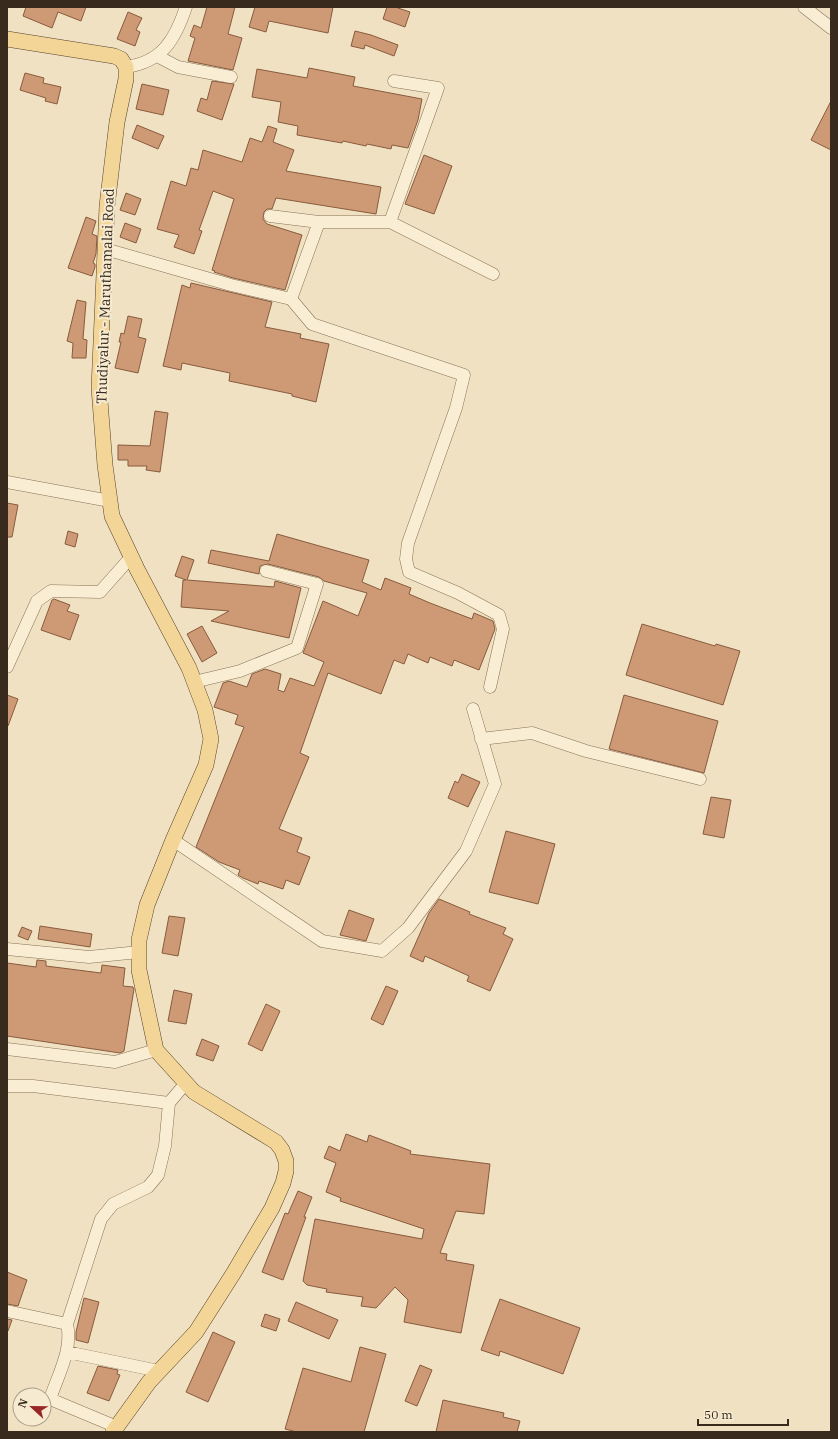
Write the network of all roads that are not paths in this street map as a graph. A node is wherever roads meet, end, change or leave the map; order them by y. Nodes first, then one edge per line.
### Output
1 (186, 7) edge
2 (804, 7) edge
3 (831, 28) edge
4 (7, 39) edge
5 (157, 56) junction
6 (126, 67) junction
7 (231, 76) dead end
8 (394, 81) dead end
9 (270, 216) dead end
10 (319, 222) junction
11 (390, 222) junction
12 (105, 249) junction
13 (493, 274) dead end
14 (291, 299) junction
15 (7, 482) edge
16 (110, 501) junction
17 (131, 557) junction
18 (266, 571) dead end
19 (7, 667) edge
20 (194, 682) junction
21 (490, 687) dead end
22 (473, 709) dead end
23 (481, 739) junction
24 (700, 779) dead end
25 (173, 840) junction
26 (7, 949) edge
27 (139, 952) junction
28 (7, 1049) edge
29 (156, 1050) junction
30 (185, 1084) junction
31 (7, 1086) edge
32 (168, 1103) junction
33 (7, 1311) edge
34 (67, 1324) junction
35 (67, 1352) junction
36 (159, 1371) junction
37 (115, 1429) edge

1 - 5 street
2 - 3 street
4 - 6 main road
5 - 6 street
5 - 7 street
6 - 12 main road, Thudiyalur - Maruthamalai Road
8 - 11 street
9 - 10 street
10 - 11 street
10 - 14 street
11 - 13 street
12 - 14 street
12 - 16 main road, Thudiyalur - Maruthamalai Road
14 - 21 street
15 - 16 street
16 - 17 main road, Thudiyalur - Maruthamalai Road
17 - 19 street
17 - 20 main road, Thudiyalur - Maruthamalai Road
18 - 20 street
20 - 25 main road, Thudiyalur - Maruthamalai Road
22 - 23 street
23 - 24 street
23 - 25 street
25 - 27 main road, Thudiyalur - Maruthamalai Road
26 - 27 street
27 - 29 main road, Thudiyalur - Maruthamalai Road
28 - 29 street
29 - 30 main road, Thudiyalur - Maruthamalai Road
30 - 32 street
30 - 36 main road, Thudiyalur - Maruthamalai Road
31 - 32 street
32 - 34 street
33 - 34 street
34 - 35 street
35 - 36 street
35 - 37 street
36 - 37 main road, Thudiyalur - Maruthamalai Road

